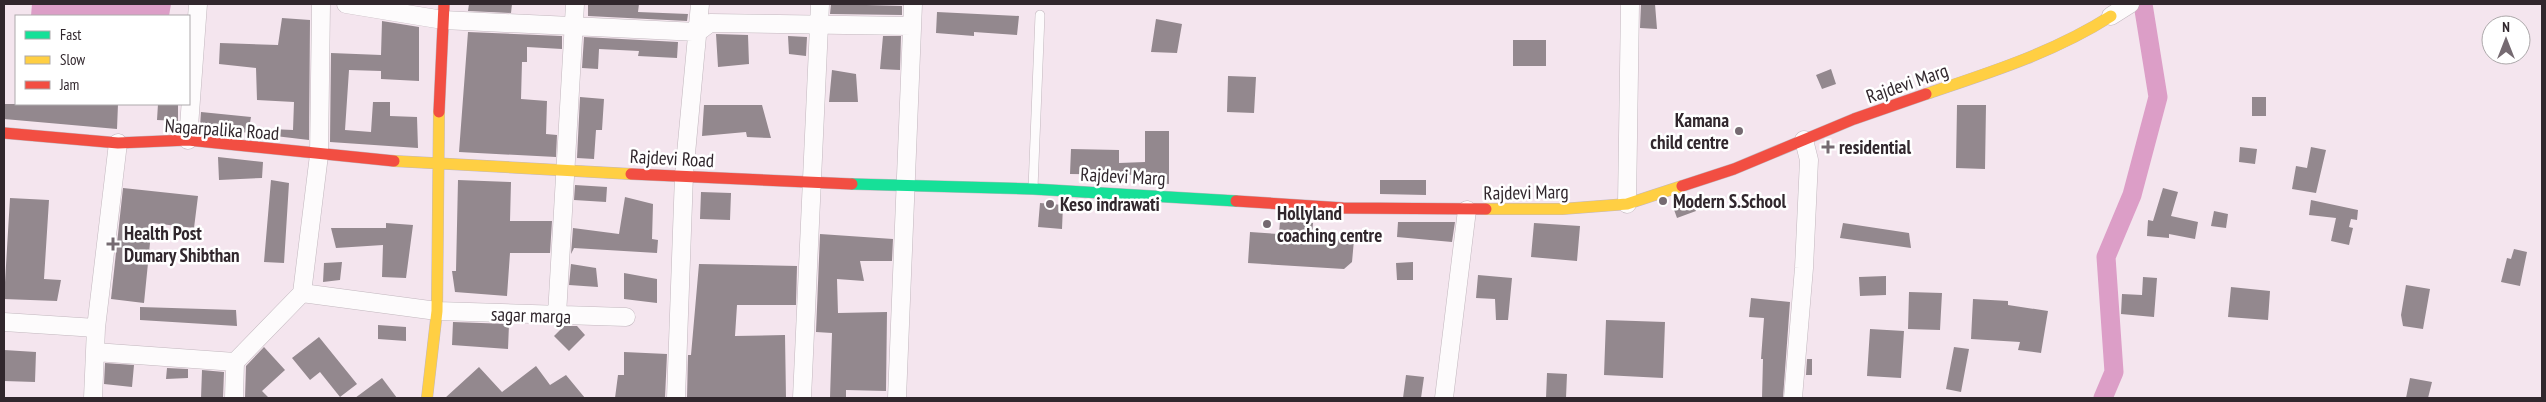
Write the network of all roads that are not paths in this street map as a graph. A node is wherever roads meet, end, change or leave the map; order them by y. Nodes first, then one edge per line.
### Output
1 (198, 4) edge
2 (321, 4) edge
3 (346, 4) edge
4 (575, 4) edge
5 (700, 4) edge
6 (820, 4) edge
7 (912, 4) edge
8 (1630, 4) edge
9 (2130, 4) edge
10 (444, 12) edge
11 (1040, 15) dead end
12 (2111, 16) joint
13 (818, 25) junction
14 (911, 26) junction
15 (574, 27) junction
16 (698, 32) junction
17 (4, 134) edge
18 (188, 140) junction
19 (1804, 140) junction
20 (118, 143) junction
21 (319, 155) junction
22 (437, 165) junction
23 (566, 171) junction
24 (684, 175) junction
25 (810, 183) junction
26 (906, 186) junction
27 (1033, 189) junction
28 (1627, 204) junction
29 (1468, 210) junction
30 (302, 293) junction
31 (437, 311) junction
32 (557, 315) junction
33 (626, 317) dead end
34 (4, 322) edge
35 (96, 328) junction
36 (95, 352) junction
37 (235, 362) junction
38 (93, 398) edge
39 (234, 398) edge
40 (427, 398) edge
41 (676, 398) edge
42 (802, 398) edge
43 (897, 398) edge
44 (1444, 398) edge
45 (1793, 398) edge

1 - 18 street
2 - 21 street
3 - 10 street
4 - 15 street
5 - 16 street
6 - 13 street
7 - 14 street
8 - 28 street
9 - 12 street
10 - 15 street
10 - 22 main road
11 - 27 lane
12 - 19 main road, Rajdevi Marg
13 - 14 street
13 - 16 street
13 - 25 street
14 - 26 street
15 - 16 street
15 - 23 street
16 - 24 street
17 - 20 main road, Nagarpalika Road
18 - 20 main road, Nagarpalika Road
18 - 21 main road, Nagarpalika Road
19 - 28 main road, Rajdevi Marg
19 - 45 street
20 - 35 street
21 - 22 main road, Nagarpalika Road
21 - 30 street
22 - 23 main road, Rajdevi Road
22 - 31 main road
23 - 24 main road, Rajdevi Road
23 - 32 street
24 - 25 main road, Rajdevi Road
24 - 41 street
25 - 26 main road, Rajdevi Road
25 - 42 street
26 - 27 main road, Rajdevi Marg
26 - 43 street
27 - 29 main road, Rajdevi Marg
28 - 29 main road, Rajdevi Marg
29 - 44 street
30 - 31 street, sagar marga
30 - 37 street
31 - 32 street, sagar marga
31 - 40 main road
32 - 33 street, sagar marga
34 - 35 street
35 - 36 street
36 - 37 street
36 - 38 street
37 - 39 street

